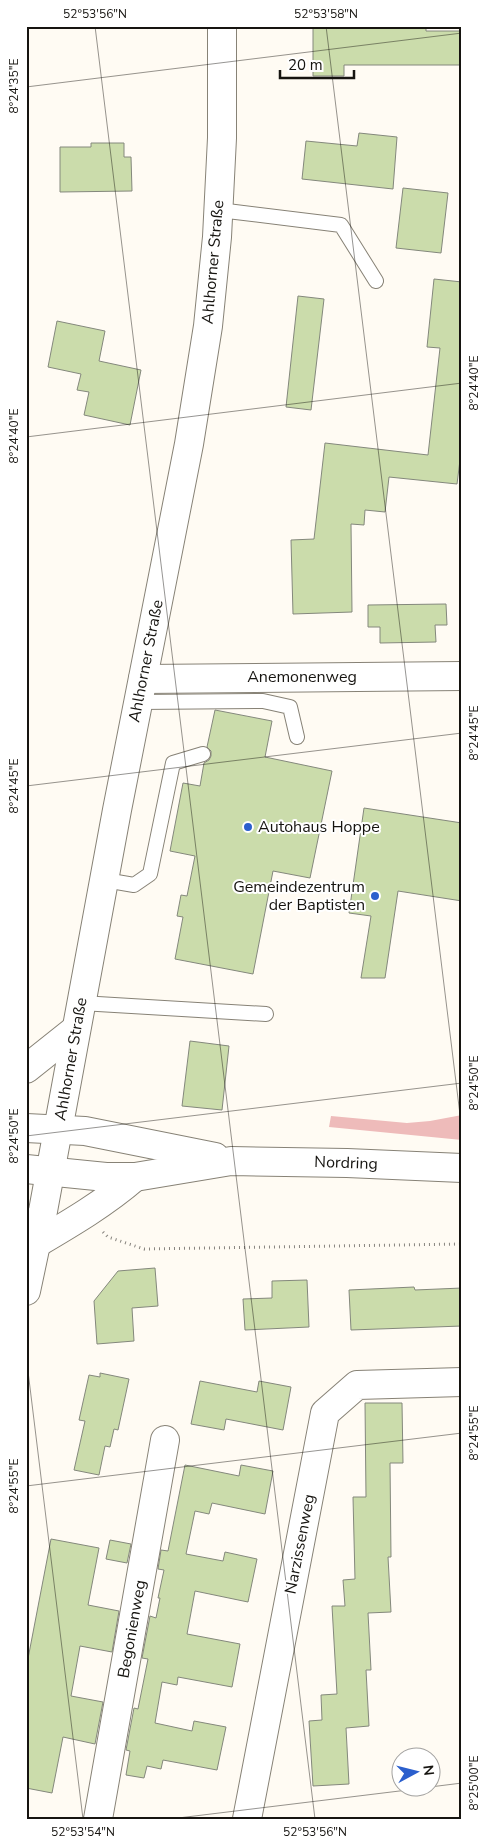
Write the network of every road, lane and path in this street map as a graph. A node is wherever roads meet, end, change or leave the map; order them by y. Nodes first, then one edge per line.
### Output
1 (222, 26) edge
2 (218, 210) junction
3 (376, 281) dead end
4 (462, 676) edge
5 (141, 690) junction
6 (297, 737) dead end
7 (203, 754) dead end
8 (105, 880) junction
9 (81, 1003) junction
10 (266, 1014) dead end
11 (76, 1030) junction
12 (26, 1069) edge
13 (26, 1128) edge
14 (58, 1130) junction
15 (231, 1161) junction
16 (462, 1168) edge
17 (38, 1170) edge
18 (135, 1177) junction
19 (84, 1215) junction
20 (37, 1243) junction
21 (462, 1244) edge
22 (26, 1291) edge
23 (462, 1382) edge
24 (165, 1440) dead end
25 (98, 1819) edge
26 (247, 1819) edge

1 - 2 street, Ahlhorner Straße
2 - 3 lane
2 - 5 street, Ahlhorner Straße
4 - 5 street, Anemonenweg
5 - 6 lane
5 - 8 street, Ahlhorner Straße
7 - 8 lane
8 - 9 street, Ahlhorner Straße
9 - 10 lane
9 - 11 street, Ahlhorner Straße
11 - 12 street
11 - 14 street, Ahlhorner Straße
13 - 14 street, Nordring
14 - 15 street, Nordring
14 - 17 street, Ahlhorner Straße
15 - 16 street, Nordring
15 - 18 street, Nordring
17 - 18 street, Nordring
17 - 20 street, Ahlhorner Straße
18 - 19 street
19 - 20 street
19 - 21 path
20 - 22 street, Ahlhorner Straße
23 - 26 street, Narzissenweg
24 - 25 street, Begonienweg

